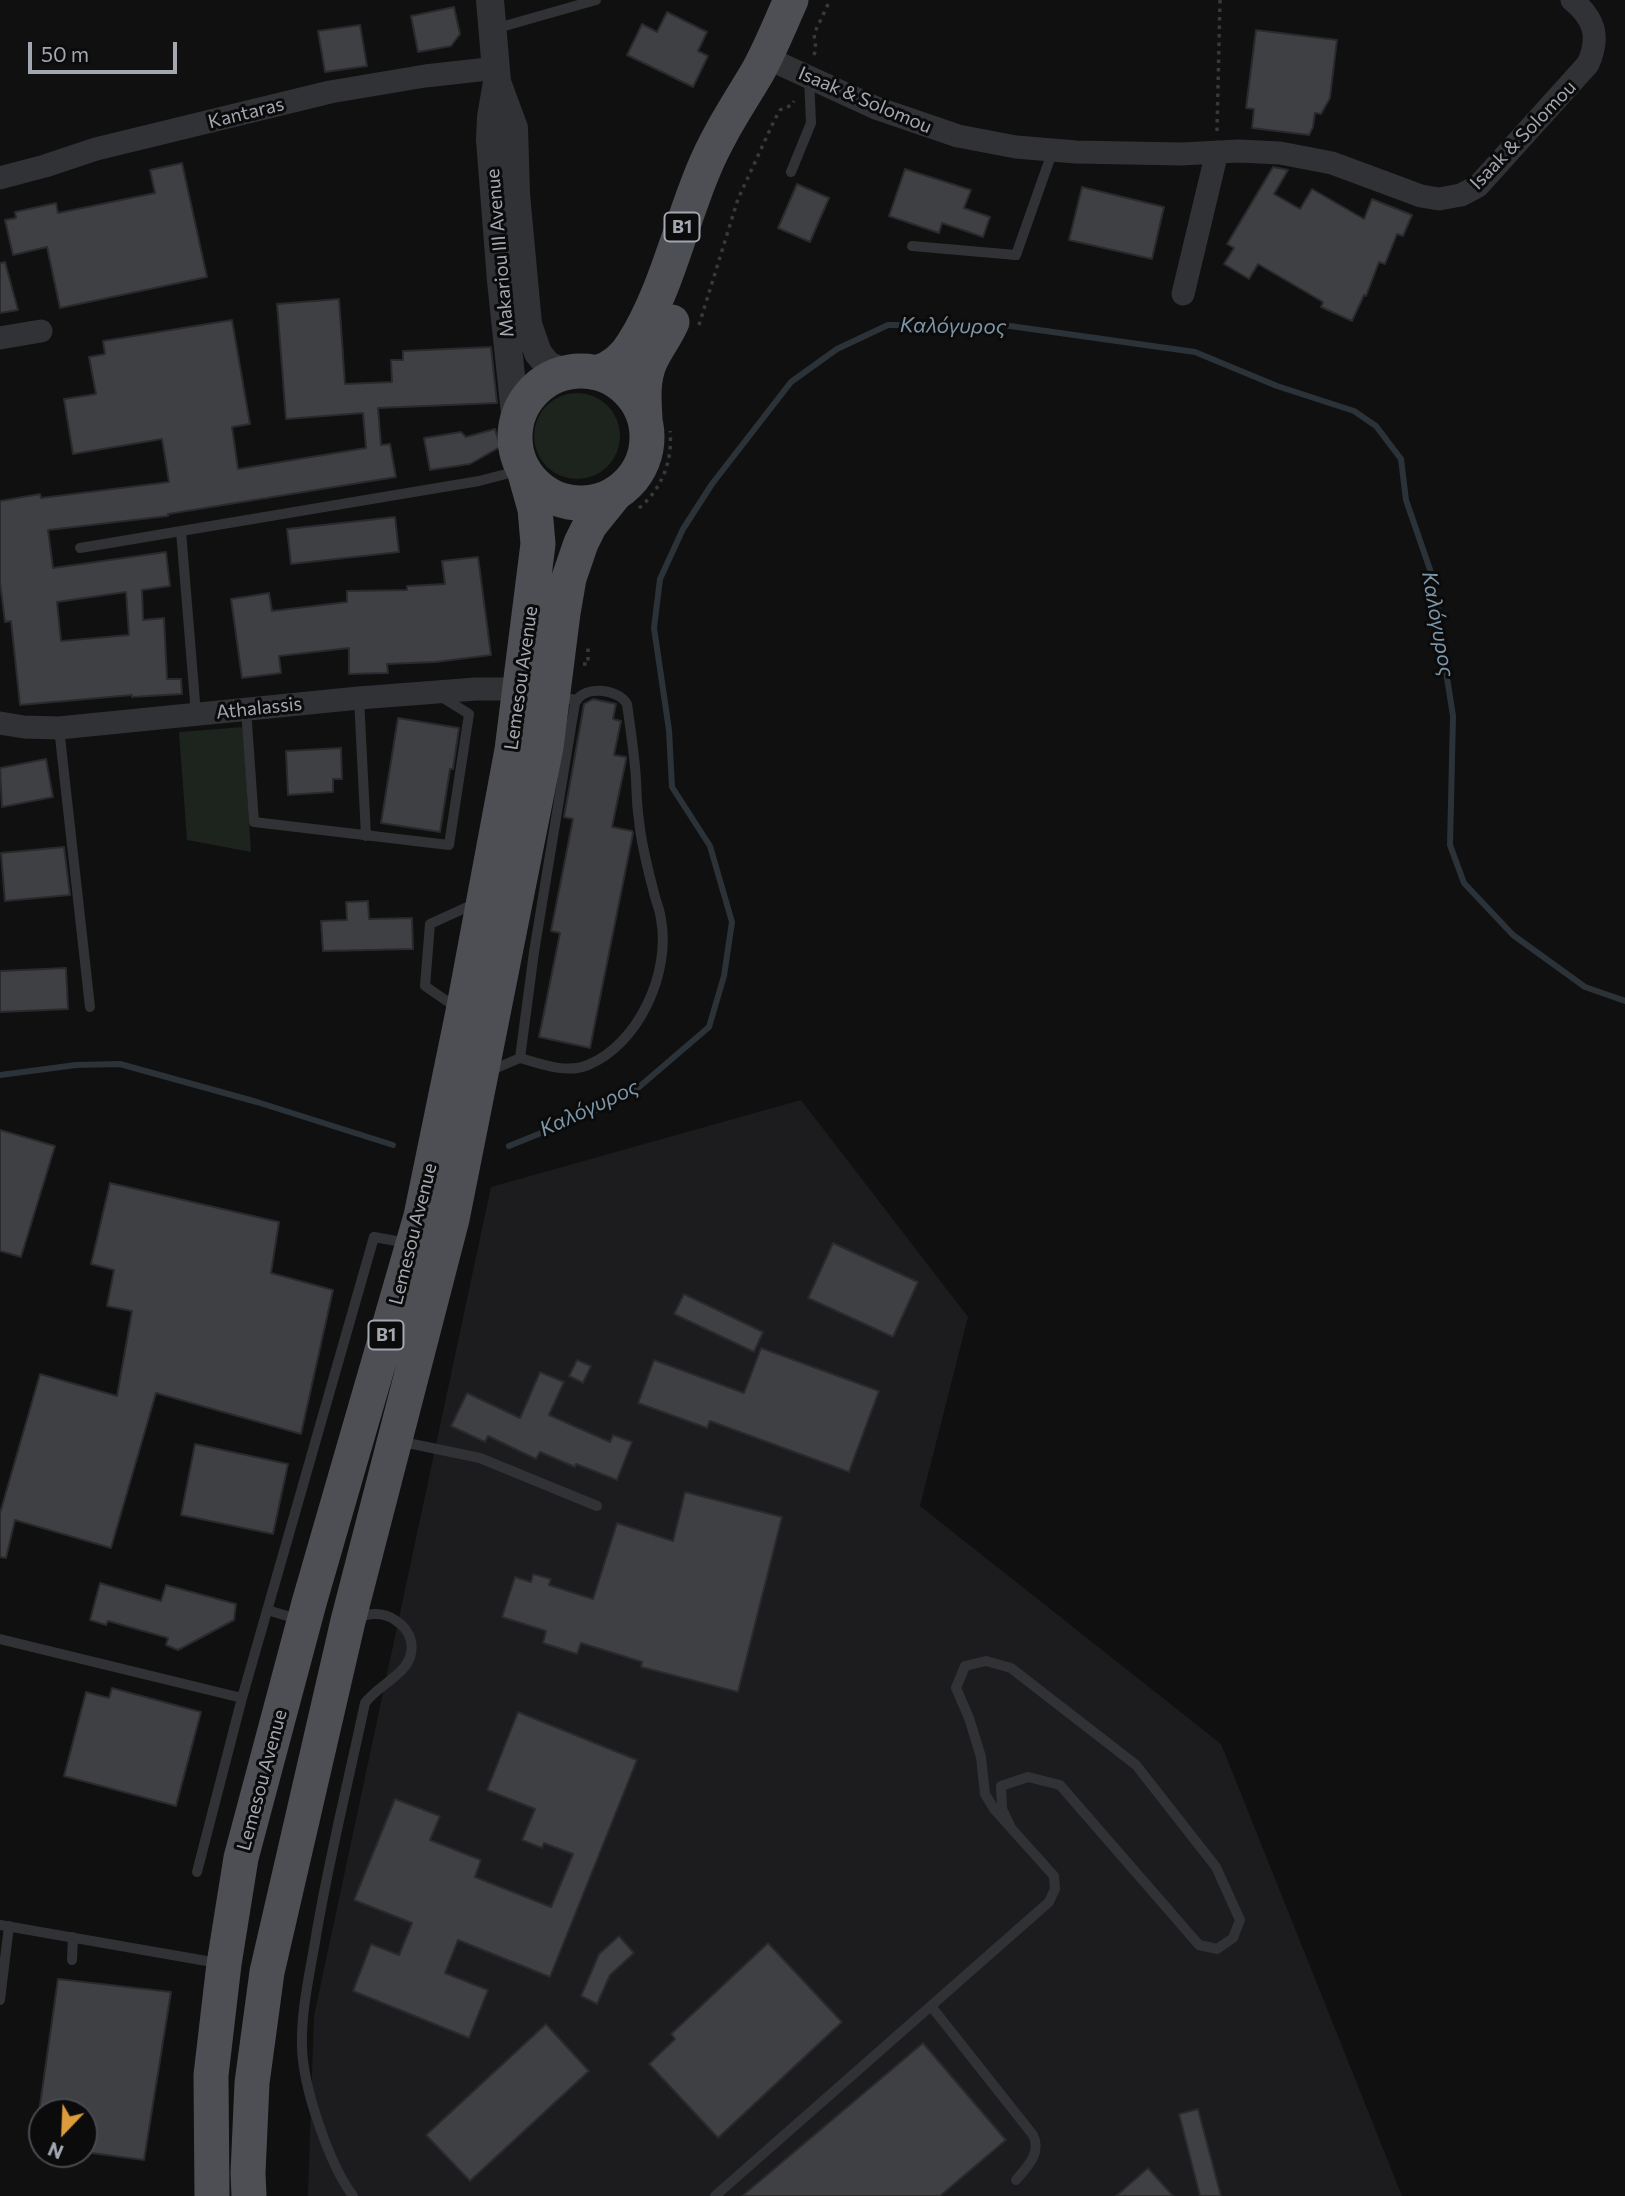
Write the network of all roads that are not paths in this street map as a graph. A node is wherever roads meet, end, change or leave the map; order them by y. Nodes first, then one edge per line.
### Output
1 (490, 0) edge
2 (596, 0) edge
3 (1572, 0) edge
4 (786, 3) edge
5 (493, 29) junction
6 (762, 64) junction
7 (497, 75) junction
8 (809, 77) junction
9 (1052, 150) junction
10 (1217, 152) junction
11 (791, 172) dead end
12 (0, 178) edge
13 (912, 246) dead end
14 (1183, 294) dead end
15 (41, 331) dead end
16 (0, 338) edge
17 (580, 373) junction
18 (645, 419) junction
19 (516, 423) junction
20 (522, 467) junction
21 (615, 494) junction
22 (181, 531) junction
23 (80, 548) dead end
24 (520, 689) junction
25 (565, 690) junction
26 (433, 692) junction
27 (359, 698) junction
28 (246, 709) junction
29 (197, 714) junction
30 (0, 723) edge
31 (59, 728) junction
32 (366, 836) junction
33 (484, 898) junction
34 (90, 1007) dead end
35 (463, 1012) junction
36 (520, 1058) junction
37 (481, 1074) junction
38 (412, 1244) junction
39 (395, 1440) junction
40 (597, 1506) dead end
41 (267, 1610) junction
42 (304, 1620) junction
43 (348, 1621) junction
44 (0, 1639) edge
45 (242, 1698) junction
46 (1011, 1828) junction
47 (197, 1872) dead end
48 (4, 1926) edge
49 (73, 1937) junction
50 (72, 1960) dead end
51 (224, 1964) junction
52 (0, 2000) edge
53 (931, 2006) junction
54 (1016, 2180) dead end
55 (212, 2196) edge
56 (249, 2196) edge
57 (354, 2196) edge
58 (715, 2196) edge

1 - 5 street, Makariou III Avenue
2 - 5 lane
3 - 10 street, Isaak & Solomou
4 - 6 main road, B1
5 - 7 street, Makariou III Avenue
6 - 8 street, Isaak & Solomou
6 - 17 main road, B1
6 - 18 main road, B1
7 - 12 street, Kantaras
7 - 17 street, Makariou III Avenue
7 - 19 street, Makariou III Avenue
8 - 9 street, Isaak & Solomou
8 - 11 lane
9 - 10 street, Isaak & Solomou
9 - 13 lane
10 - 14 street
15 - 16 street
17 - 18 main road
17 - 19 main road, B1
18 - 21 main road, B1
19 - 20 main road, B1
20 - 21 main road
20 - 22 lane
20 - 24 main road, Lemesou Avenue / B1
21 - 25 main road, Lemesou Avenue / B1
22 - 23 lane
22 - 29 lane
24 - 26 street, Athalassis
24 - 33 main road, Lemesou Avenue / B1
25 - 36 lane
25 - 36 lane
25 - 37 main road, Lemesou Avenue / B1
26 - 27 street, Athalassis
26 - 32 lane
27 - 28 street, Athalassis
27 - 32 lane
28 - 29 street, Athalassis
28 - 32 lane
29 - 31 street, Athalassis
30 - 31 street, Athalassis
31 - 34 lane
33 - 35 main road, Lemesou Avenue / B1
33 - 35 lane
35 - 38 main road, Lemesou Avenue / B1
36 - 37 lane
37 - 39 main road, Lemesou Avenue / B1
38 - 41 lane
38 - 42 main road, Lemesou Avenue / B1
39 - 40 lane
39 - 43 main road, Lemesou Avenue / B1
41 - 42 lane
41 - 45 lane
42 - 51 main road, Lemesou Avenue / B1
43 - 56 main road, Lemesou Avenue / B1
43 - 57 lane
44 - 45 lane
45 - 47 lane
46 - 46 lane
46 - 53 lane
48 - 49 lane
48 - 52 lane
49 - 50 lane
49 - 51 lane
51 - 55 main road, Lemesou Avenue / B1
53 - 54 lane
53 - 58 lane

